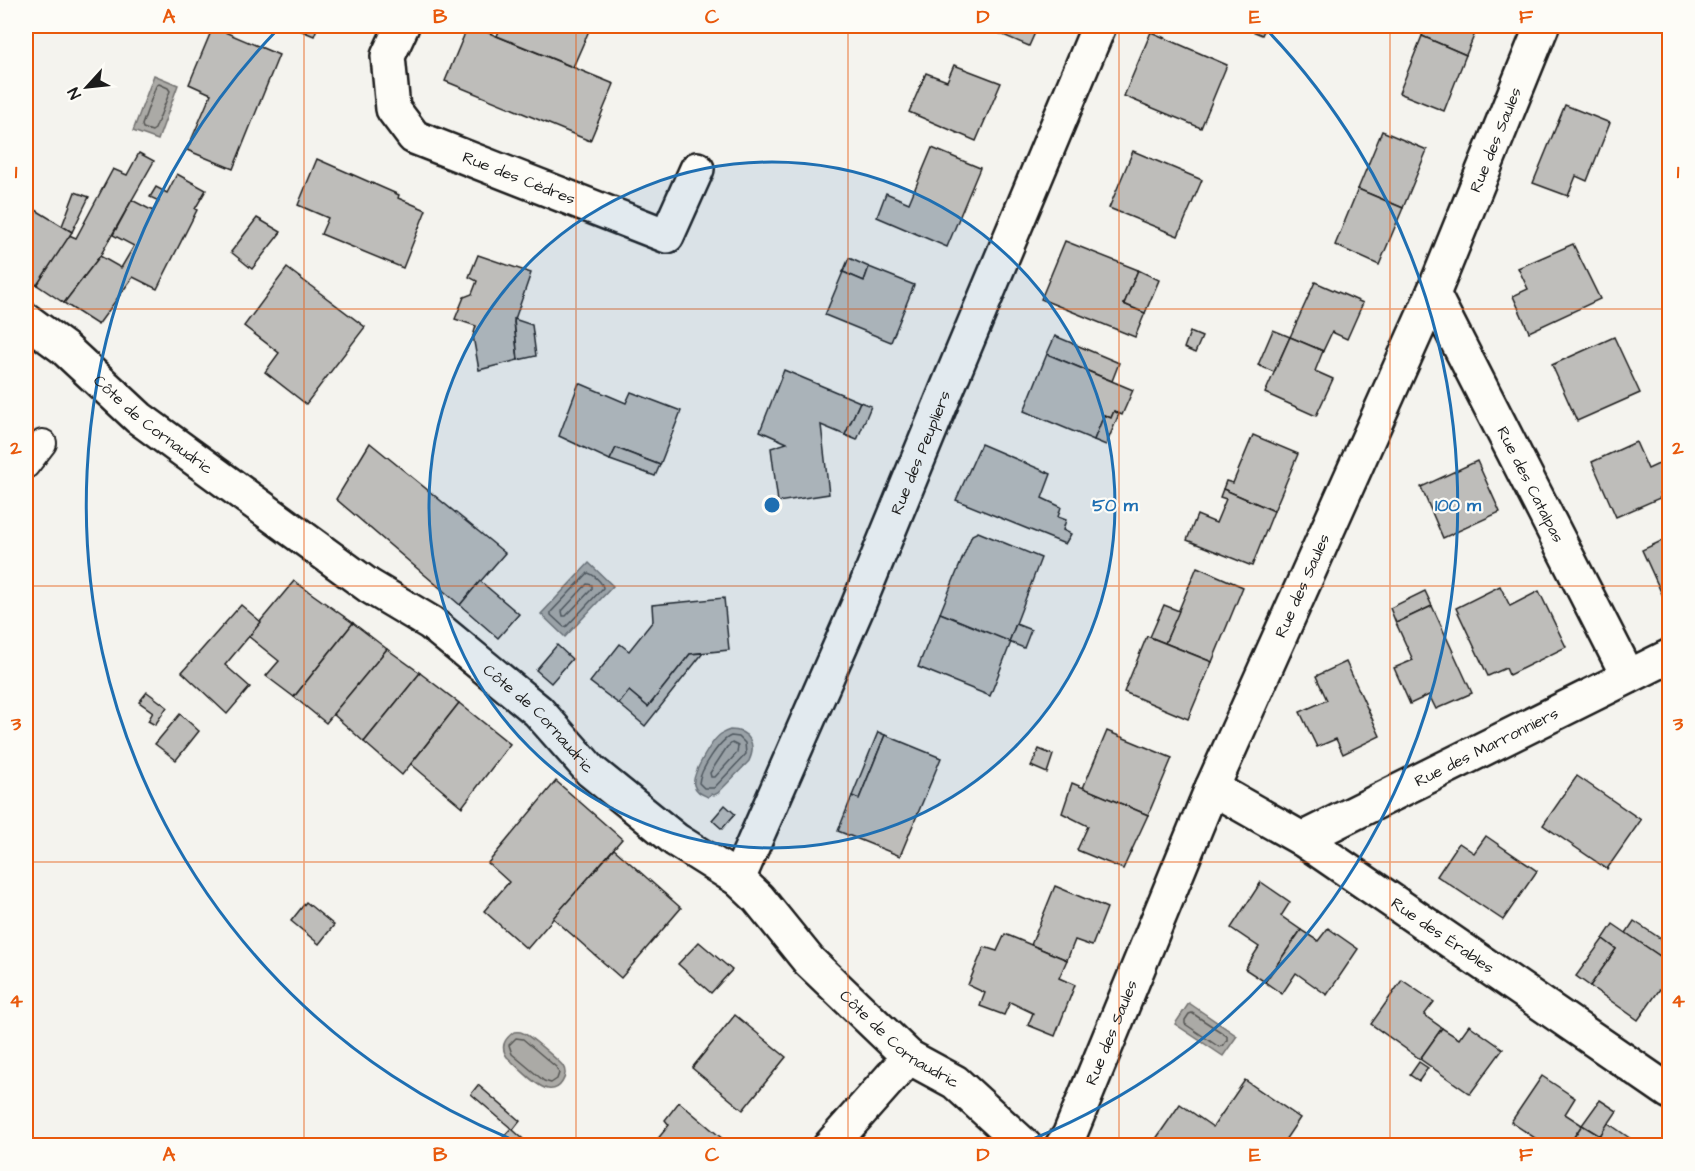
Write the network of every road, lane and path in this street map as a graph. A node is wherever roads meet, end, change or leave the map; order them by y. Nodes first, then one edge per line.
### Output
1 (402, 26) edge
2 (1100, 26) edge
3 (1542, 26) edge
4 (697, 169) dead end
5 (1433, 294) junction
6 (26, 321) edge
7 (44, 443) dead end
8 (26, 465) edge
9 (1670, 656) edge
10 (1628, 676) junction
11 (1212, 788) junction
12 (1302, 839) junction
13 (738, 879) junction
14 (909, 1057) junction
15 (1668, 1088) edge
16 (830, 1146) edge
17 (1025, 1146) edge
18 (1062, 1146) edge

1 - 4 street, Rue des Cèdres
2 - 13 street, Rue des Peupliers
3 - 5 street, Rue des Saules
5 - 10 street, Rue des Catalpas
5 - 11 street, Rue des Saules
6 - 13 street, Côte de Cornaudric
7 - 8 lane
9 - 10 street, Rue des Marronniers
10 - 12 street, Rue des Marronniers
11 - 12 street, Rue des Érables
11 - 18 street, Rue des Saules
12 - 15 street, Rue des Érables
13 - 14 street, Côte de Cornaudric
14 - 16 street
14 - 17 street, Côte de Cornaudric

